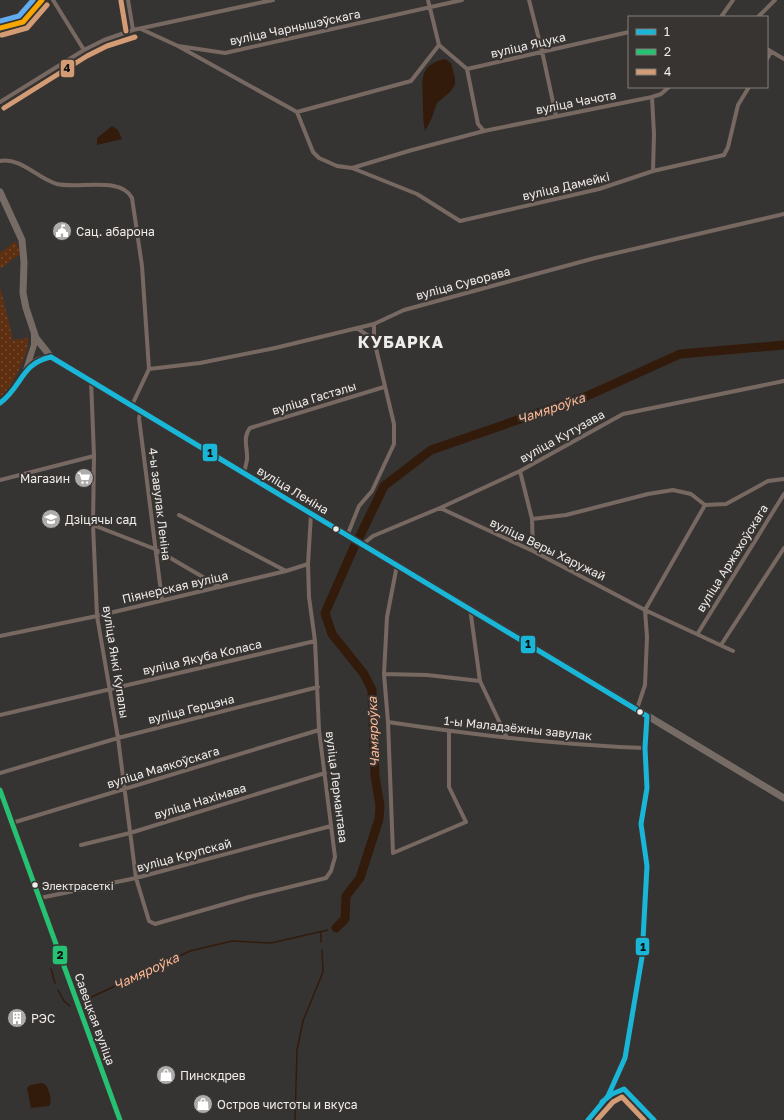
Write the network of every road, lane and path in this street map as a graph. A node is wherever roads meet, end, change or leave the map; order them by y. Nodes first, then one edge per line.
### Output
1 (42, 0) edge
2 (53, 0) edge
3 (128, 0) edge
4 (273, 0) edge
5 (428, 0) edge
6 (462, 0) edge
7 (529, 0) edge
8 (733, 0) edge
9 (775, 0) edge
10 (430, 8) junction
11 (722, 16) edge
12 (759, 16) edge
13 (0, 28) edge
14 (141, 29) junction
15 (133, 30) junction
16 (628, 32) edge
17 (439, 45) junction
18 (178, 46) junction
19 (84, 50) junction
20 (768, 50) edge
21 (542, 51) junction
22 (771, 52) junction
23 (768, 57) edge
24 (784, 59) edge
25 (467, 69) junction
26 (668, 88) edge
27 (748, 88) edge
28 (652, 97) junction
29 (0, 102) edge
30 (297, 112) junction
31 (556, 116) junction
32 (484, 131) junction
33 (0, 161) edge
34 (352, 168) junction
35 (653, 171) junction
36 (0, 192) edge
37 (784, 214) edge
38 (374, 324) junction
39 (357, 328) junction
40 (34, 332) junction
41 (374, 340) junction
42 (51, 357) junction
43 (148, 369) junction
44 (25, 371) junction
45 (91, 380) junction
46 (784, 382) edge
47 (384, 387) junction
48 (0, 403) edge
49 (132, 405) junction
50 (141, 411) junction
51 (94, 456) junction
52 (520, 471) junction
53 (244, 473) junction
54 (784, 479) edge
55 (0, 480) edge
56 (784, 494) edge
57 (705, 505) junction
58 (440, 508) junction
59 (311, 514) junction
60 (179, 515) dead end
61 (532, 519) junction
62 (93, 525) junction
63 (347, 536) junction
64 (362, 545) junction
65 (784, 548) edge
66 (155, 549) junction
67 (533, 551) junction
68 (308, 564) junction
69 (397, 565) junction
70 (286, 571) junction
71 (220, 587) junction
72 (162, 600) junction
73 (470, 608) junction
74 (645, 610) junction
75 (97, 616) junction
76 (698, 633) junction
77 (0, 636) edge
78 (315, 641) junction
79 (721, 645) junction
80 (733, 651) dead end
81 (384, 674) junction
82 (480, 681) junction
83 (318, 687) junction
84 (109, 689) junction
85 (637, 709) junction
86 (0, 715) edge
87 (648, 716) junction
88 (388, 722) junction
89 (319, 730) junction
90 (449, 731) junction
91 (118, 738) junction
92 (507, 738) junction
93 (645, 748) junction
94 (0, 773) edge
95 (325, 773) junction
96 (123, 789) junction
97 (0, 790) edge
98 (784, 798) edge
99 (12, 823) junction
100 (331, 826) junction
101 (130, 833) junction
102 (81, 845) dead end
103 (136, 878) junction
104 (40, 898) junction
105 (149, 921) joint
106 (120, 1120) edge
107 (588, 1120) edge

1 - 13 street
2 - 19 street
3 - 15 street
4 - 14 street
5 - 10 street
6 - 10 street, вуліца Чарнышэўскага
7 - 21 street
8 - 11 street
9 - 12 street
10 - 17 street
10 - 18 street, вуліца Чарнышэўскага
14 - 15 street
14 - 18 street, вуліца Чарнышэўскага
15 - 19 street
16 - 21 street, вуліца Яцука
17 - 25 street
17 - 30 street
18 - 30 street, вуліца Чарнышэўскага
19 - 29 street
20 - 22 street
21 - 25 street, вуліца Яцука
21 - 31 street
22 - 23 street
22 - 24 street
25 - 32 street
26 - 28 street, вуліца Чачота
27 - 35 street, вуліца Дамейкі
28 - 31 street, вуліца Чачота
28 - 35 street
30 - 34 street, вуліца Дамейкі
31 - 32 street, вуліца Чачота
32 - 34 street, вуліца Чачота
33 - 43 street
34 - 35 street, вуліца Дамейкі
36 - 40 main road, вуліца Леніна
37 - 38 street, вуліца Суворава
38 - 39 street, вуліца Суворава
38 - 41 street
39 - 41 street
39 - 43 street, вуліца Суворава
40 - 42 main road, вуліца Леніна
40 - 44 street
41 - 47 street
42 - 44 street
42 - 45 main road, вуліца Леніна
43 - 49 street
44 - 48 street
45 - 49 main road, вуліца Леніна
45 - 51 street, вуліца Янкі Купалы
46 - 52 street, вуліца Кутузава
47 - 53 street, вуліца Гастэлы
47 - 63 street
49 - 50 main road, вуліца Леніна
50 - 53 main road, вуліца Леніна
50 - 66 street, 4-ы завулак Леніна
51 - 55 street
51 - 62 street, вуліца Янкі Купалы
52 - 58 street, вуліца Кутузава
52 - 61 street
53 - 59 main road, вуліца Леніна
54 - 57 street
56 - 76 street, вуліца Аржахоўскага
57 - 61 street
57 - 74 street
58 - 64 street, вуліца Кутузава
58 - 67 street, вуліца Веры Харужай
59 - 63 main road, вуліца Леніна
59 - 68 street, вуліца Лермантава
60 - 70 street
61 - 67 street
62 - 66 street
62 - 75 street, вуліца Янкі Купалы
63 - 64 main road, вуліца Леніна
64 - 69 main road, вуліца Леніна
65 - 79 street
66 - 71 street
66 - 72 street, 4-ы завулак Леніна
67 - 74 street, вуліца Веры Харужай
68 - 70 street, Піянерская вуліца
68 - 78 street, вуліца Лермантава
69 - 73 main road, вуліца Леніна
69 - 81 street
70 - 71 street, Піянерская вуліца
71 - 72 street, Піянерская вуліца
72 - 75 street, Піянерская вуліца
73 - 82 street
73 - 85 main road, вуліца Леніна
74 - 76 street, вуліца Веры Харужай
74 - 85 street
75 - 77 street, Піянерская вуліца
75 - 84 street, вуліца Янкі Купалы
76 - 79 street, вуліца Веры Харужай
78 - 83 street, вуліца Лермантава
78 - 84 street, вуліца Якуба Коласа
79 - 80 street, вуліца Веры Харужай
81 - 82 street
81 - 88 street
82 - 92 street
83 - 89 street, вуліца Лермантава
83 - 91 street, вуліца Герцэна
84 - 86 street, вуліца Якуба Коласа
84 - 91 street, вуліца Янкі Купалы
85 - 87 main road, вуліца Леніна
87 - 93 street
87 - 98 main road, вуліца Леніна
88 - 90 street, 1-ы Маладзёжны завулак
88 - 90 street
89 - 95 street, вуліца Лермантава
89 - 96 street, вуліца Маякоўскага
90 - 92 street, 1-ы Маладзёжны завулак
91 - 94 street, вуліца Герцэна
91 - 96 street, вуліца Янкі Купалы
92 - 93 street, 1-ы Маладзёжны завулак
93 - 107 street
95 - 100 street, вуліца Лермантава
95 - 101 street, вуліца Нахімава
96 - 99 street, вуліца Маякоўскага
96 - 101 street, вуліца Янкі Купалы
97 - 99 street, Савецкая вуліца
99 - 104 street, Савецкая вуліца
100 - 103 street, вуліца Крупскай
100 - 105 street, вуліца Лермантава
101 - 102 street, вуліца Нахімава
101 - 103 street, вуліца Янкі Купалы
103 - 104 street, вуліца Крупскай
103 - 105 street, вуліца Янкі Купалы
104 - 106 street, Савецкая вуліца

